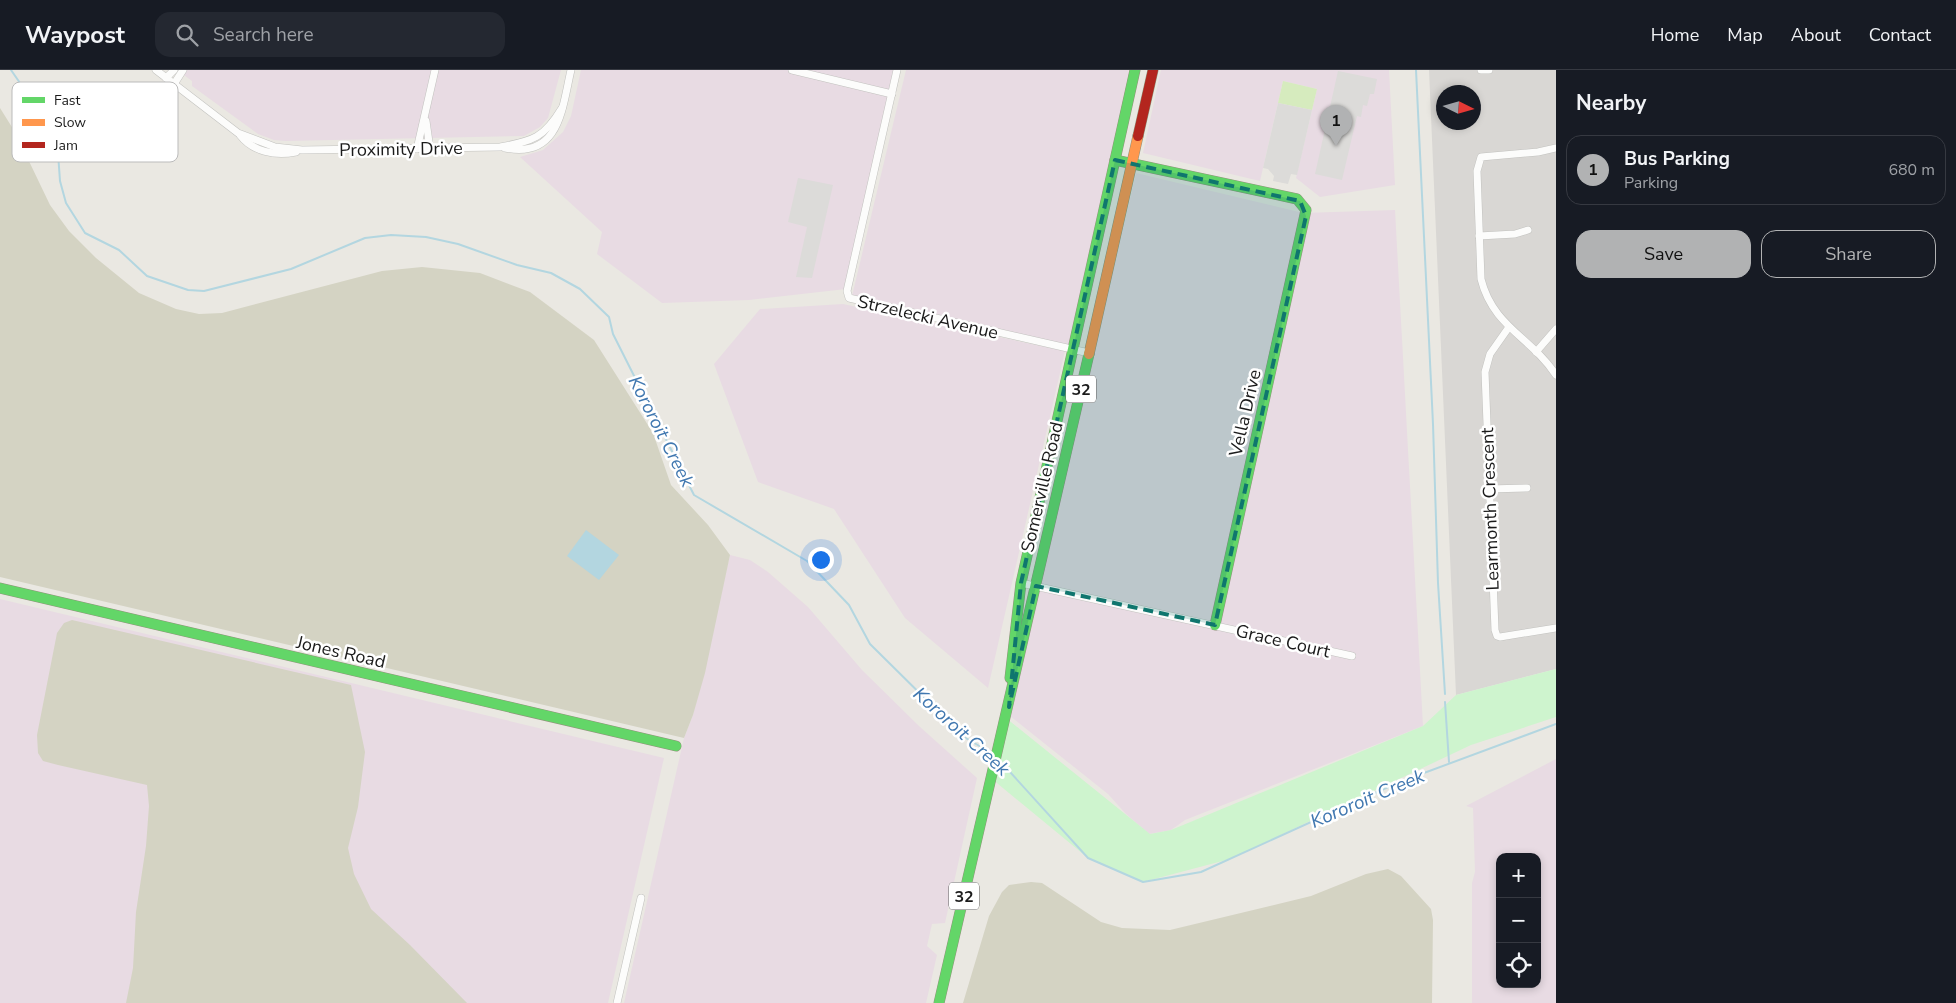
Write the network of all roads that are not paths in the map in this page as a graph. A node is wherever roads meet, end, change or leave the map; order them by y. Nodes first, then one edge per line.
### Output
1 (156, 70) edge
2 (174, 70) edge
3 (183, 70) edge
4 (435, 70) edge
5 (571, 70) edge
6 (792, 70) edge
7 (898, 70) edge
8 (1135, 70) edge
9 (1152, 70) edge
10 (1480, 70) edge
11 (1489, 70) edge
12 (166, 78) junction
13 (171, 82) edge
14 (175, 82) edge
15 (178, 87) edge
16 (892, 94) junction
17 (426, 119) junction
18 (1556, 148) edge
19 (417, 149) junction
20 (430, 149) junction
21 (1115, 160) junction
22 (1131, 163) junction
23 (1528, 230) dead end
24 (1479, 236) junction
25 (1509, 327) junction
26 (1556, 329) edge
27 (1072, 350) junction
28 (1536, 352) junction
29 (1089, 353) junction
30 (1556, 375) edge
31 (1489, 488) junction
32 (1526, 488) dead end
33 (1021, 583) junction
34 (1036, 586) junction
35 (0, 588) edge
36 (1215, 625) junction
37 (1556, 628) edge
38 (1352, 656) dead end
39 (1009, 707) junction
40 (676, 746) dead end
41 (641, 898) dead end
42 (617, 1003) edge
43 (939, 1003) edge

1 - 12 street, Proximity Drive
2 - 12 street
3 - 14 street
4 - 17 street
5 - 20 street, Proximity Drive
6 - 16 street
7 - 16 street, Strzelecki Avenue
8 - 21 main road, Somerville Road / 32
9 - 22 main road, Somerville Road / 32
10 - 11 street
12 - 13 street, Proximity Drive
15 - 19 street, Proximity Drive
16 - 27 street, Strzelecki Avenue
17 - 19 street
17 - 20 street
18 - 24 street
19 - 20 street, Proximity Drive
21 - 22 main road, Vella Drive
21 - 27 main road, Somerville Road / 32
22 - 29 main road, Somerville Road / 32
22 - 36 main road, Vella Drive
23 - 24 street
24 - 25 street
25 - 28 street
25 - 31 street, Learmonth Crescent
26 - 28 street
27 - 29 street, Strzelecki Avenue
27 - 33 main road, Somerville Road / 32
28 - 30 street
29 - 34 main road, Somerville Road / 32
31 - 32 street
31 - 37 street, Learmonth Crescent
33 - 34 street
33 - 39 main road, Somerville Road / 32
34 - 36 street
34 - 39 main road, Somerville Road / 32
35 - 40 main road, Jones Road
36 - 38 street, Grace Court
39 - 43 main road, Somerville Road / 32
41 - 42 street

